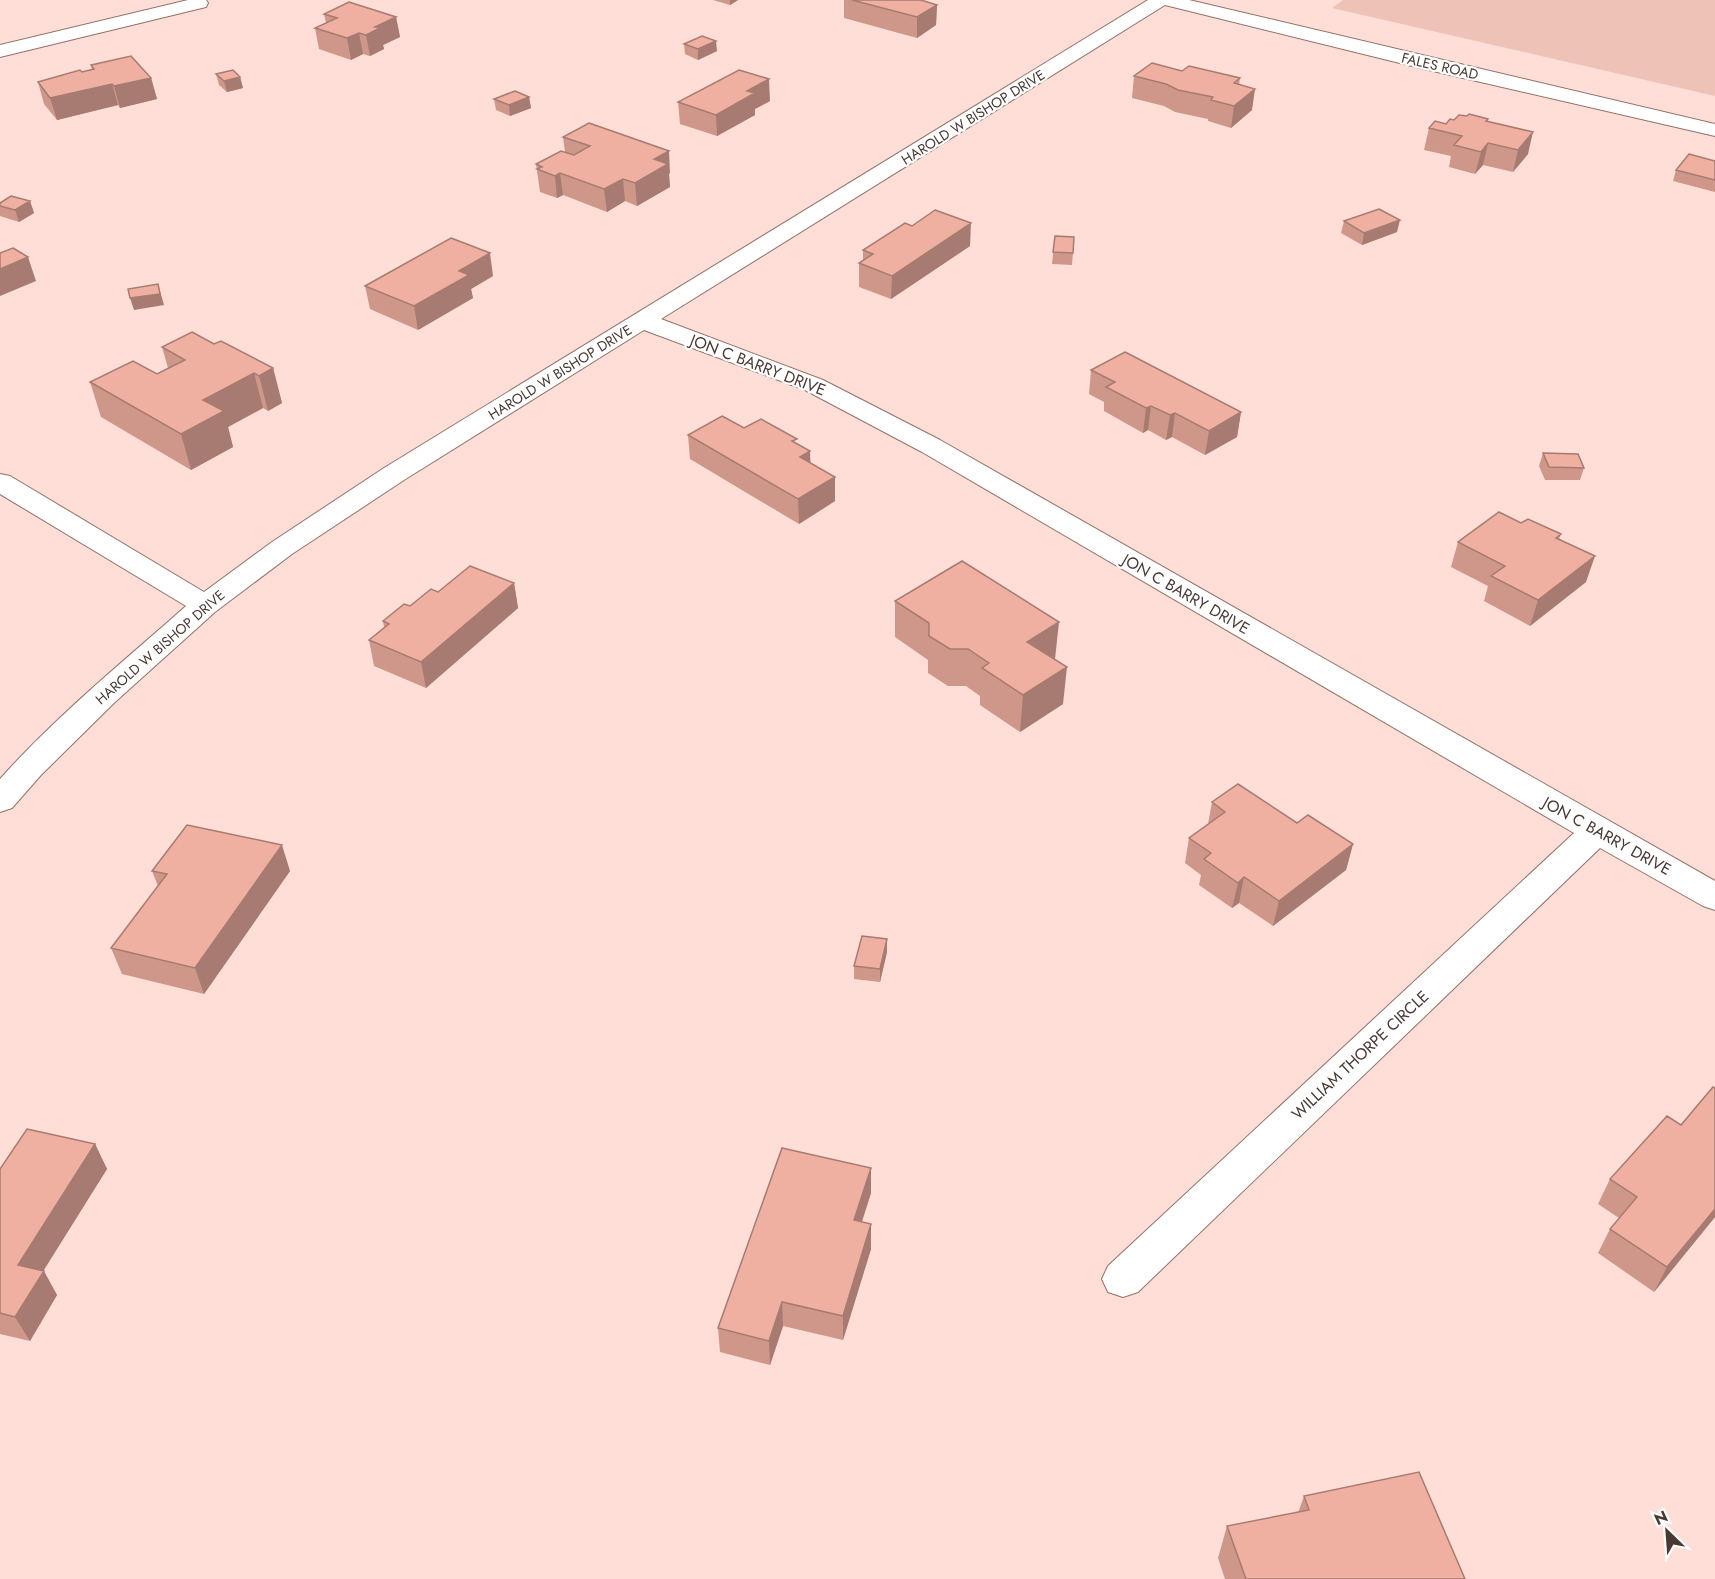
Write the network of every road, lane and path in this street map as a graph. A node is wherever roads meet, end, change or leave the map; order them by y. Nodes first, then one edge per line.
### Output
1 (1161, 0) edge
2 (1166, 0) edge
3 (200, 3) dead end
4 (0, 51) edge
5 (1715, 130) edge
6 (643, 321) junction
7 (0, 482) edge
8 (205, 605) junction
9 (0, 800) edge
10 (1597, 831) junction
11 (1715, 897) edge
12 (1123, 1279) dead end

1 - 6 street, HAROLD W BISHOP DRIVE
2 - 5 street, FALES ROAD
3 - 4 street
6 - 8 street, HAROLD W BISHOP DRIVE
6 - 10 street, JON C BARRY DRIVE
7 - 8 street
8 - 9 street, HAROLD W BISHOP DRIVE
10 - 11 street, JON C BARRY DRIVE
10 - 12 street, WILLIAM THORPE CIRCLE

